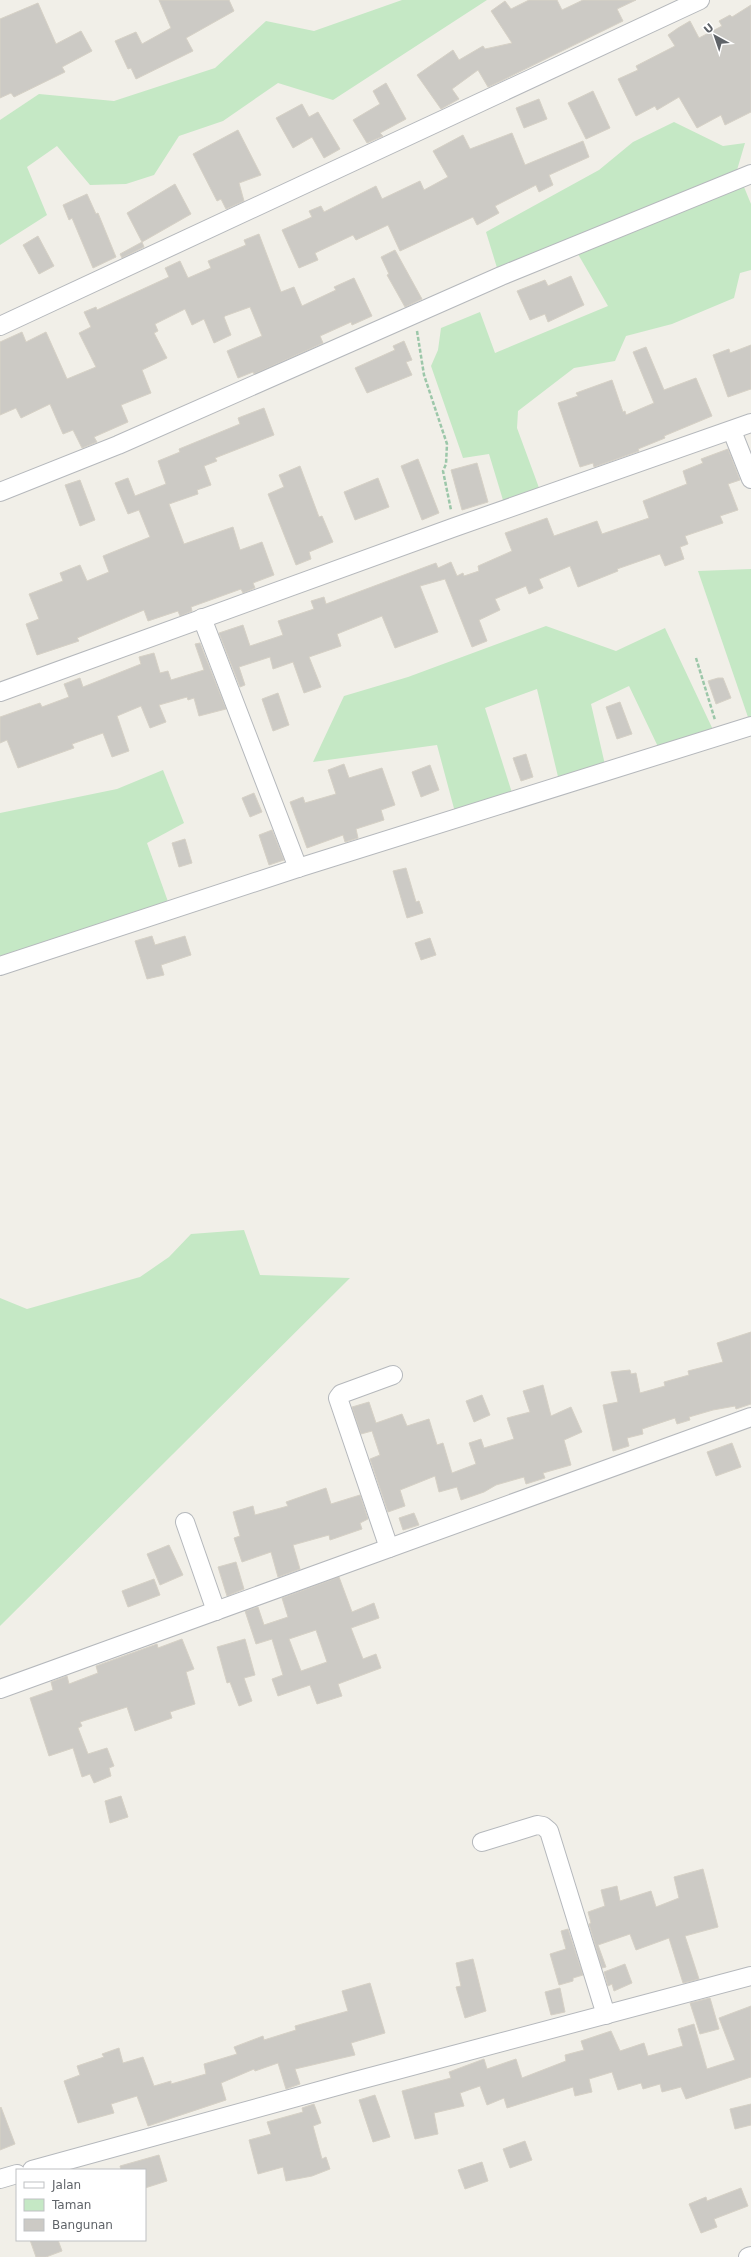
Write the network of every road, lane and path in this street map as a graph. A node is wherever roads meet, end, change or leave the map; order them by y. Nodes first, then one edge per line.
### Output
1 (700, 0) edge
2 (751, 174) edge
3 (416, 315) junction
4 (0, 326) edge
5 (751, 423) edge
6 (732, 431) junction
7 (751, 479) edge
8 (0, 492) edge
9 (455, 527) junction
10 (202, 618) junction
11 (696, 658) dead end
12 (0, 692) edge
13 (751, 726) edge
14 (720, 736) junction
15 (298, 868) junction
16 (0, 966) edge
17 (394, 1375) dead end
18 (751, 1418) edge
19 (185, 1522) dead end
20 (389, 1548) junction
21 (216, 1611) junction
22 (0, 1689) edge
23 (482, 1842) dead end
24 (751, 1976) edge
25 (606, 2015) junction
26 (36, 2169) edge
27 (16, 2174) edge
28 (0, 2179) edge
29 (751, 2256) edge
30 (748, 2257) edge

1 - 4 street
2 - 3 street
3 - 8 street
3 - 9 path
5 - 6 street
6 - 7 street
6 - 9 street
9 - 10 street
10 - 12 street
10 - 15 street
11 - 14 path
13 - 14 street
14 - 15 street
15 - 16 street
17 - 20 street
18 - 20 street
19 - 21 street
20 - 21 street
21 - 22 street
23 - 25 street
24 - 25 street
25 - 26 street
27 - 28 street
29 - 30 street

